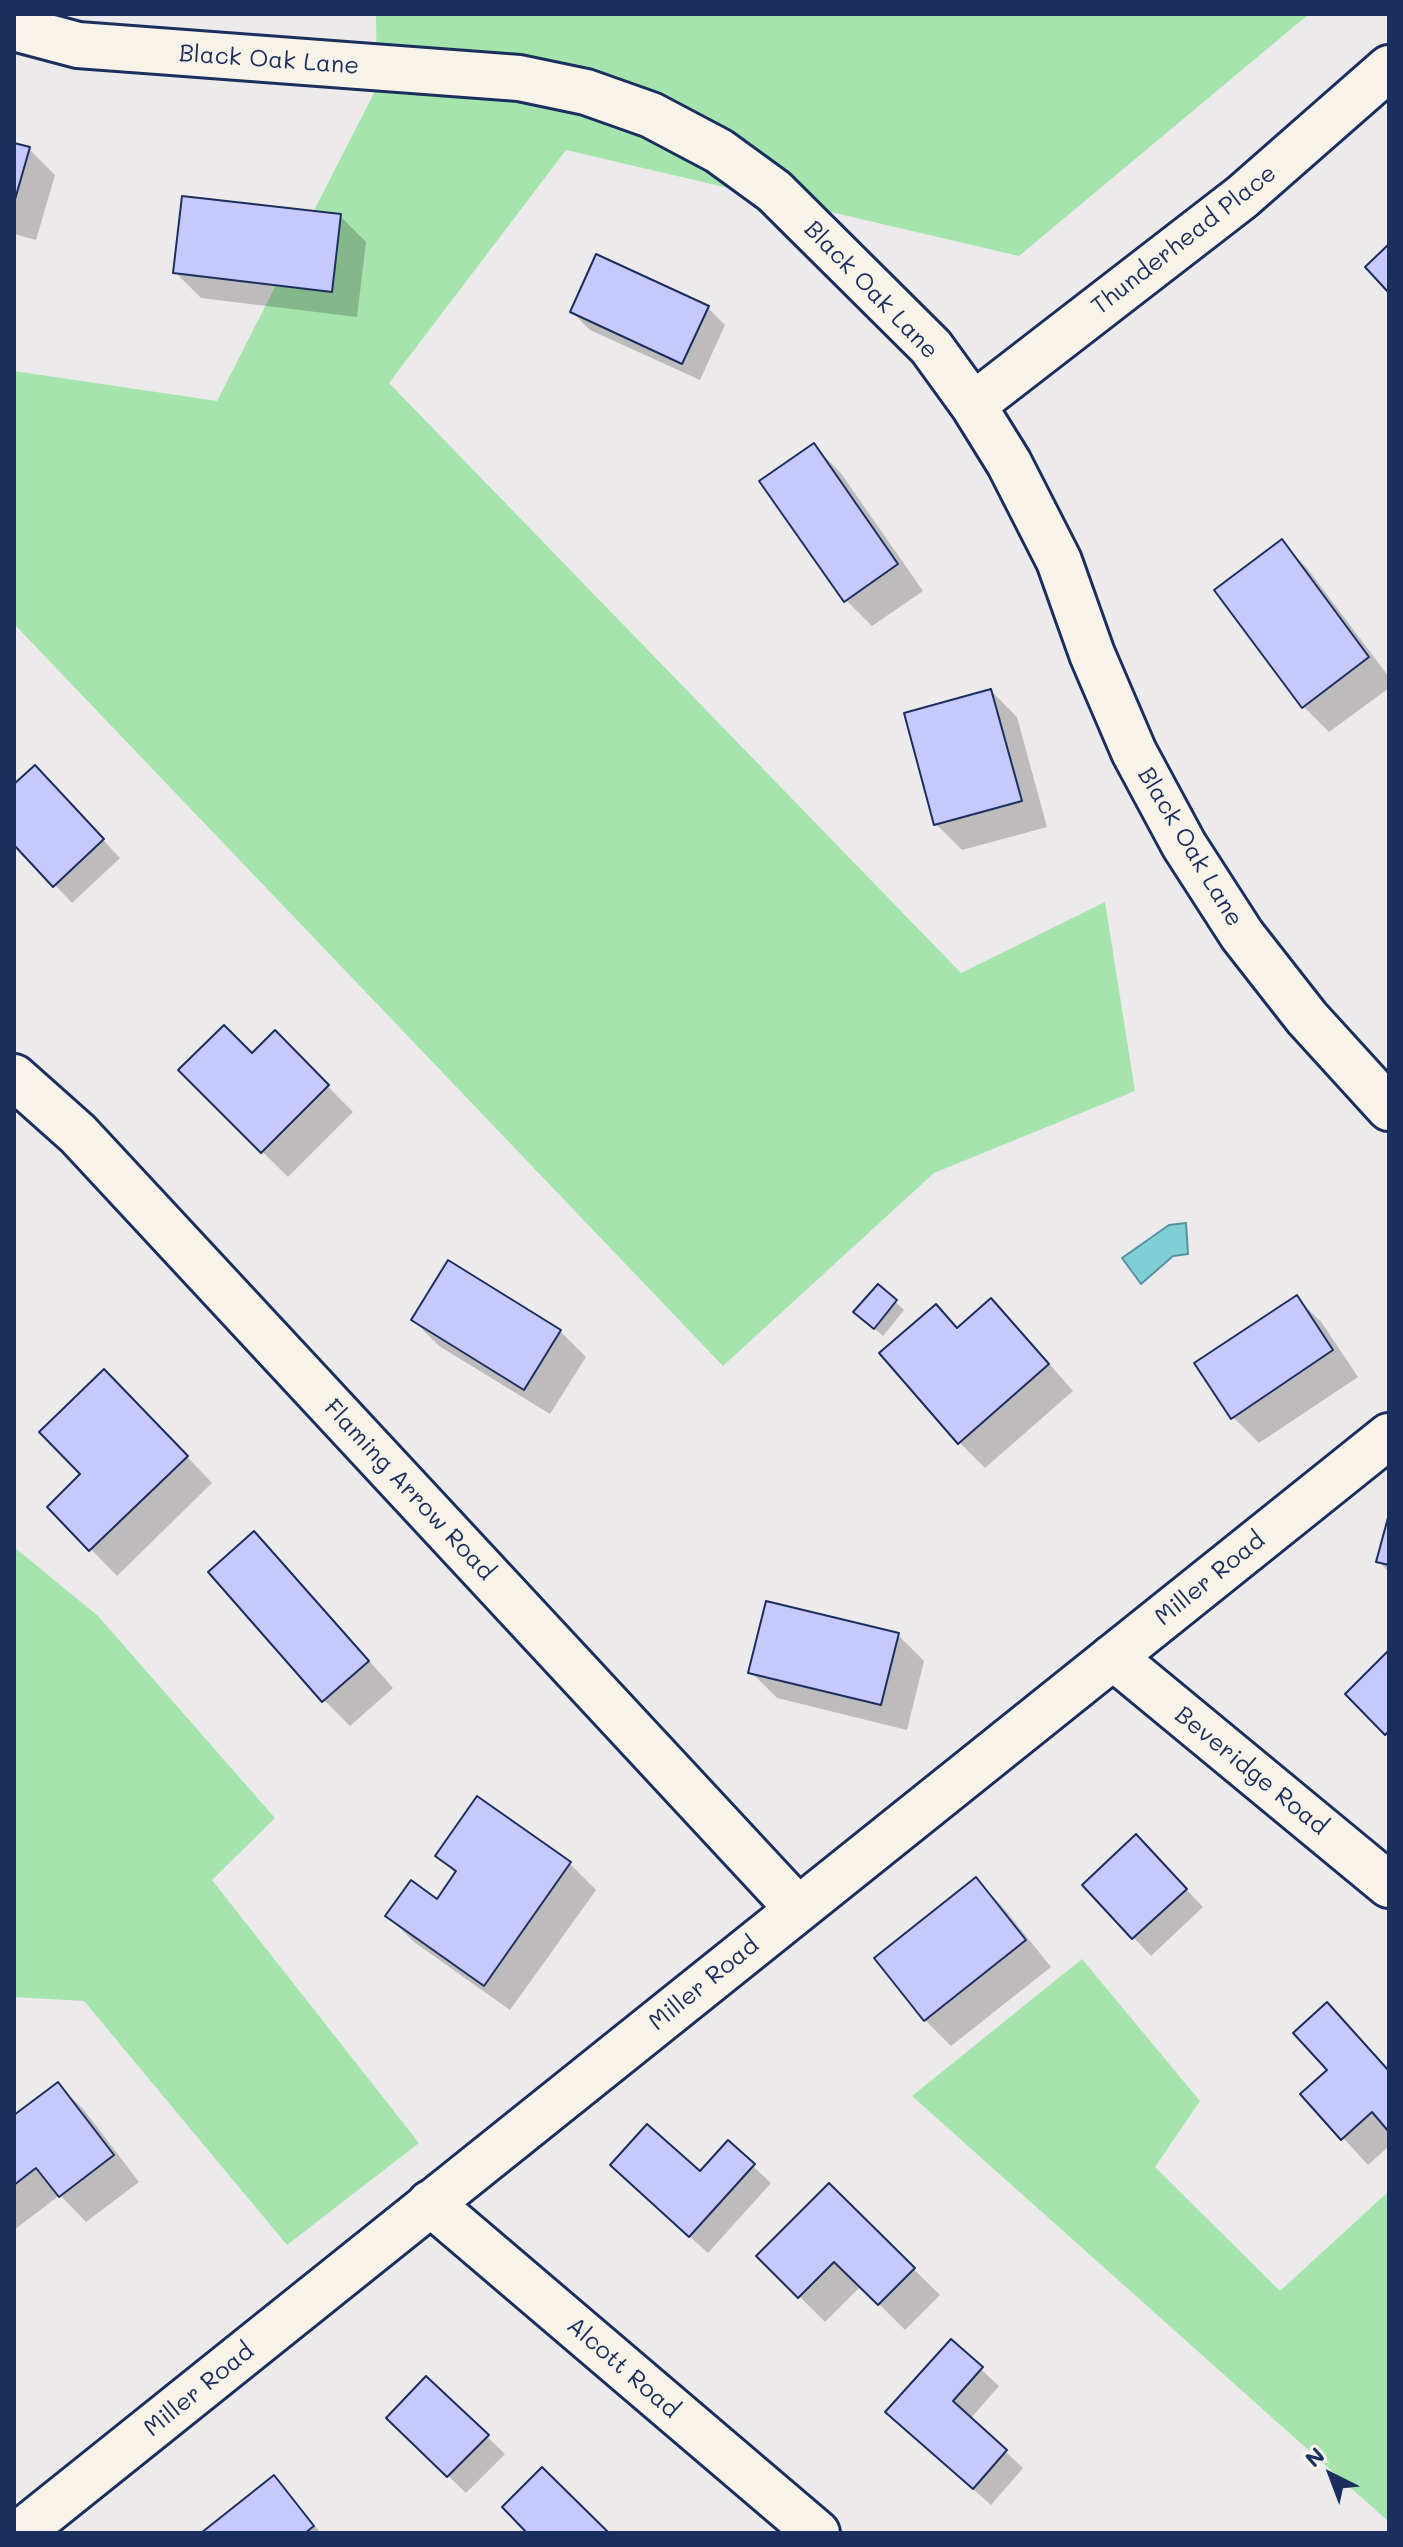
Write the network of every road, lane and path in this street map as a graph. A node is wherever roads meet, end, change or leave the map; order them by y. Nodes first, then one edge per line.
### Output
1 (14, 28) edge
2 (1389, 68) edge
3 (973, 405) junction
4 (14, 1077) edge
5 (1389, 1108) edge
6 (1389, 1436) edge
7 (1113, 1657) junction
8 (1389, 1885) edge
9 (798, 1909) junction
10 (430, 2203) junction
11 (20, 2533) edge
12 (817, 2533) edge

1 - 3 street, Black Oak Lane
2 - 3 street, Thunderhead Place
3 - 5 street, Black Oak Lane
4 - 9 street, Flaming Arrow Road
6 - 7 street, Miller Road
7 - 8 street, Beveridge Road
7 - 9 street, Miller Road
9 - 10 street, Miller Road
10 - 11 street, Miller Road
10 - 12 street, Alcott Road

